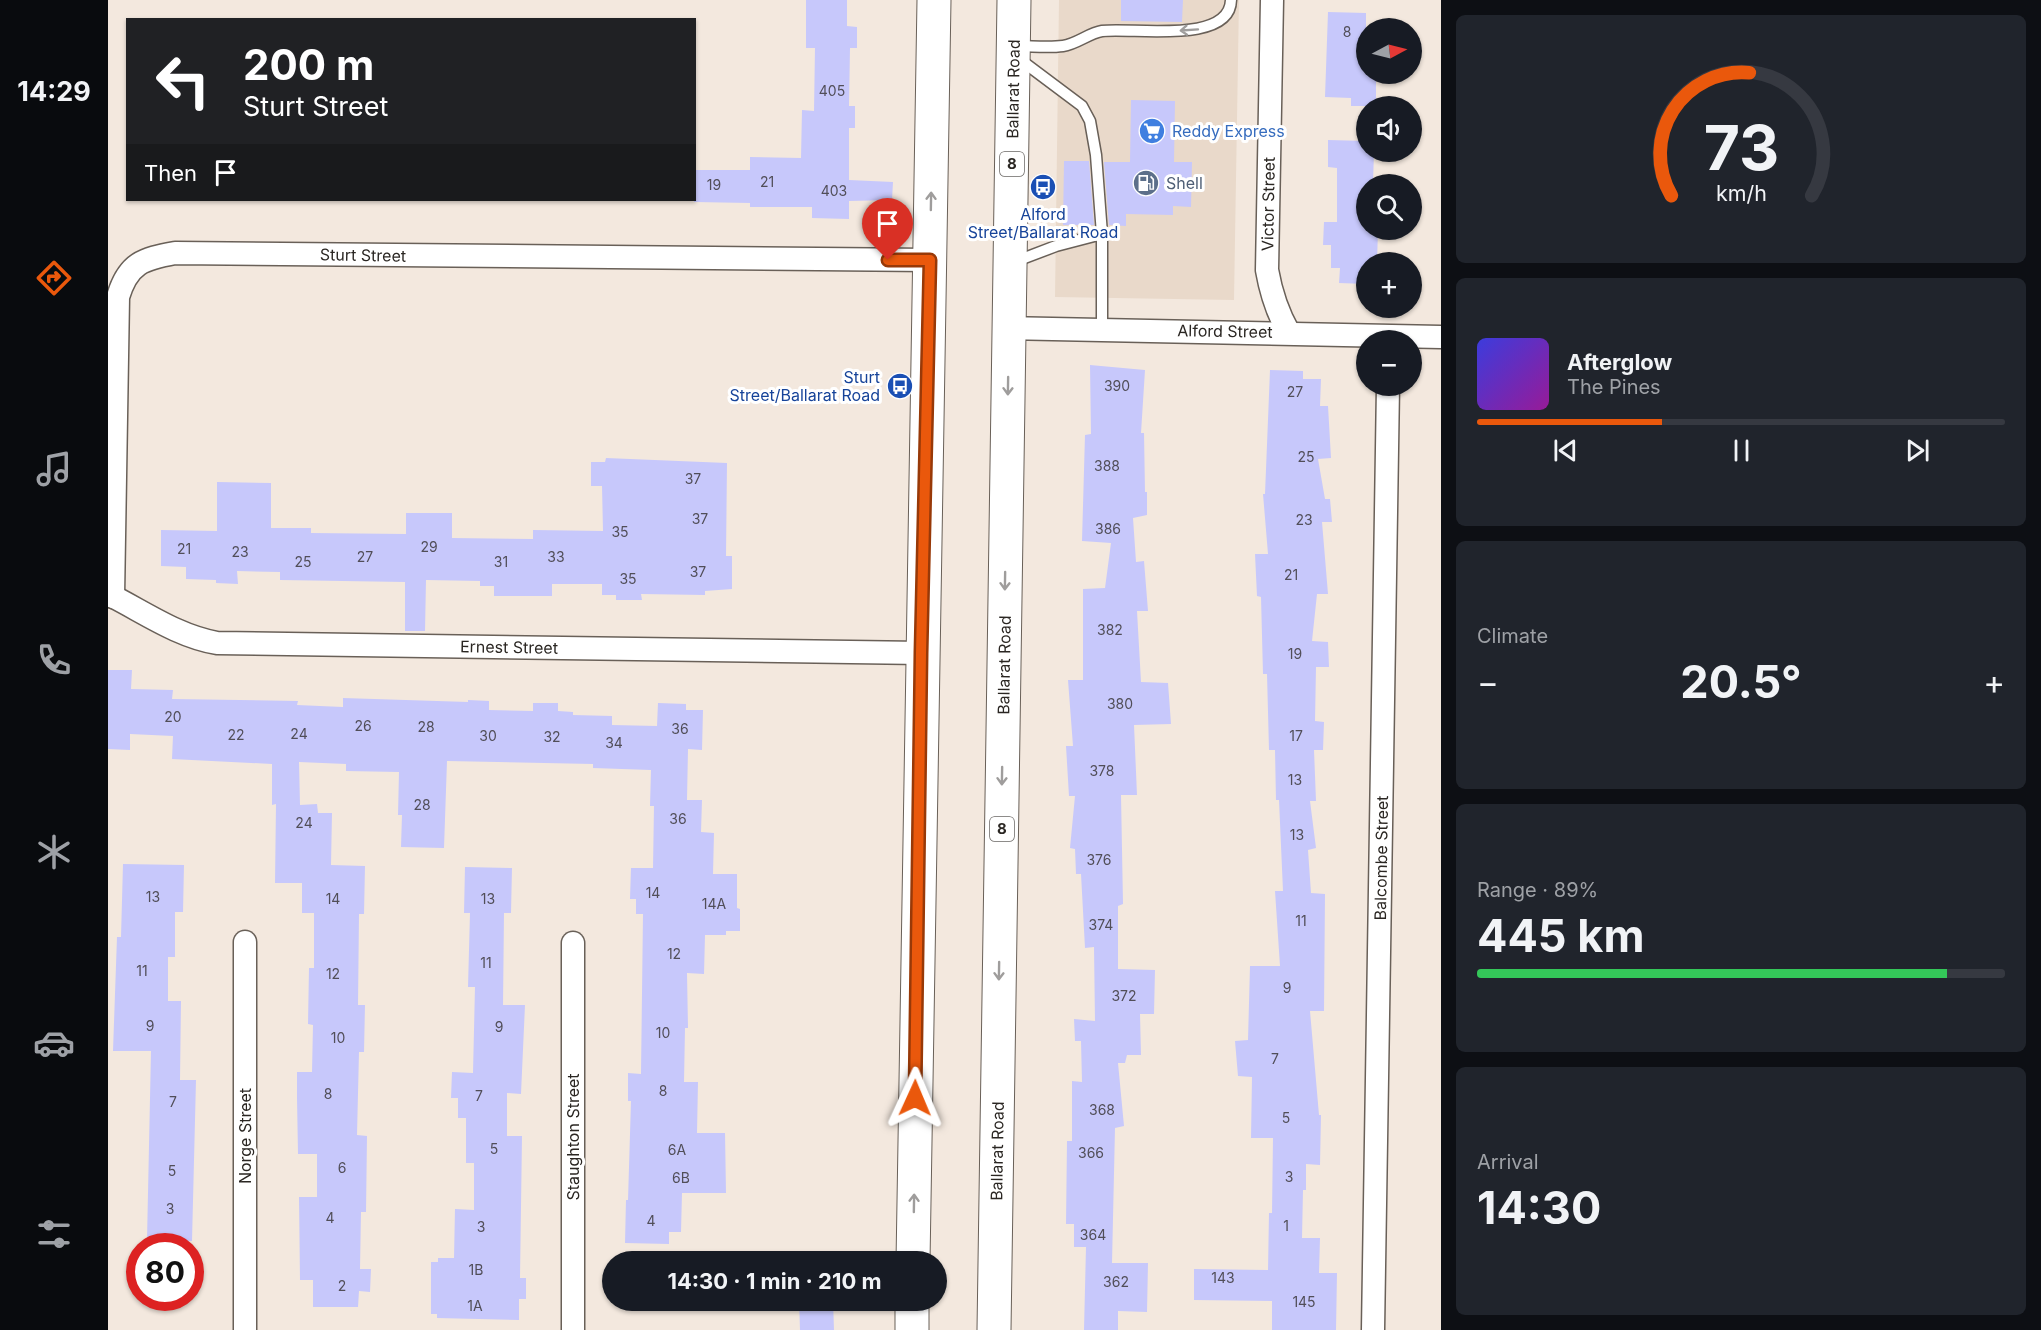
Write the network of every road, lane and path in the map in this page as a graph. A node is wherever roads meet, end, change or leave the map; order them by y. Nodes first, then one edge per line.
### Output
1 (934, 0) edge
2 (1014, 0) edge
3 (1232, 0) edge
4 (1272, 0) edge
5 (1013, 51) junction
6 (1102, 234) junction
7 (930, 260) junction
8 (1010, 264) junction
9 (1009, 328) junction
10 (1102, 329) junction
11 (1289, 333) junction
12 (1356, 336) edge
13 (1422, 337) edge
14 (1441, 337) edge
15 (1388, 396) edge
16 (111, 596) edge
17 (921, 653) junction
18 (245, 942) dead end
19 (573, 943) dead end
20 (913, 1251) edge
21 (912, 1311) edge
22 (245, 1330) edge
23 (573, 1330) edge
24 (911, 1330) edge
25 (994, 1330) edge
26 (1373, 1330) edge

7 -> 1 highway
2 - 5 highway, Ballarat Road / 8
3 -> 5 lane
4 - 11 street, Victor Street
5 - 6 lane
5 - 8 highway, Ballarat Road / 8
6 - 8 lane
6 - 10 lane
7 - 16 street, Sturt Street
7 - 17 highway
8 - 9 highway, Ballarat Road / 8
9 - 10 street, Alford Street
9 -> 25 highway, Ballarat Road / 8
10 - 11 street, Alford Street
11 - 12 street, Alford Street
13 - 14 street, Alford Street
15 - 26 street, Balcombe Street
16 - 17 street, Ernest Street
20 -> 17 highway
18 - 22 street, Norge Street
19 - 23 street, Staughton Street
21 - 24 highway

